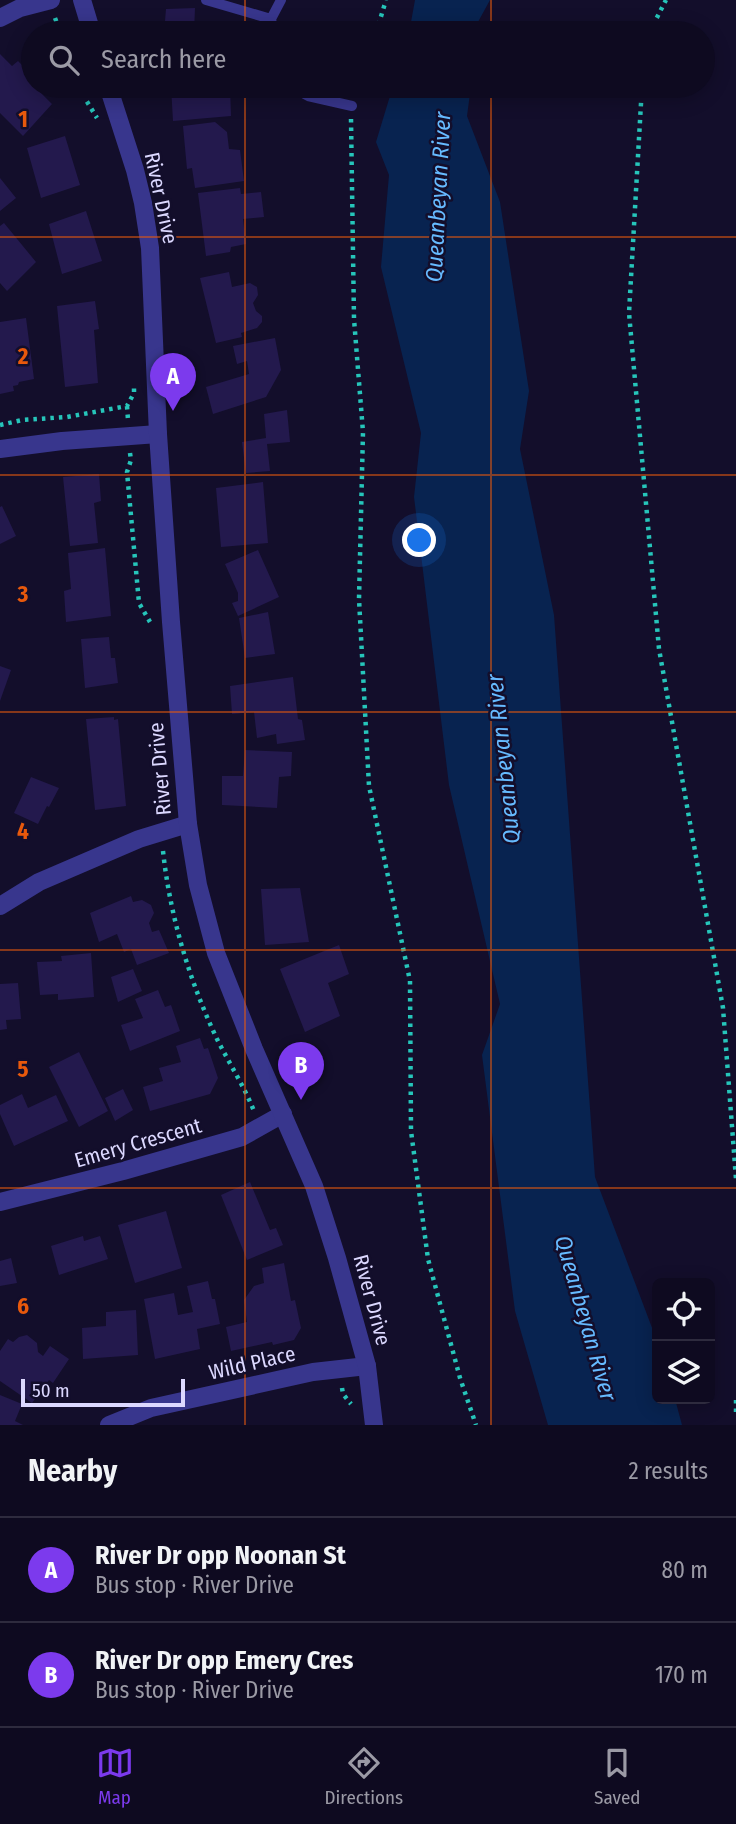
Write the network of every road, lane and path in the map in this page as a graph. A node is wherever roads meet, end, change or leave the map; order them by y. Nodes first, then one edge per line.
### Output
1 (51, 0) edge
2 (82, 0) edge
3 (206, 0) edge
4 (281, 0) edge
5 (386, 0) edge
6 (666, 0) edge
7 (0, 18) edge
8 (271, 19) joint
9 (88, 21) edge
10 (380, 21) edge
11 (655, 21) edge
12 (85, 98) edge
13 (112, 98) edge
14 (317, 98) edge
15 (641, 98) edge
16 (352, 106) joint
17 (103, 128) dead end
18 (134, 382) dead end
19 (127, 406) junction
20 (0, 425) edge
21 (158, 435) junction
22 (129, 437) junction
23 (0, 449) edge
24 (151, 633) dead end
25 (166, 794) dead end
26 (188, 824) junction
27 (161, 833) junction
28 (0, 906) edge
29 (283, 1114) junction
30 (260, 1127) junction
31 (736, 1179) edge
32 (0, 1202) edge
33 (367, 1366) junction
34 (736, 1400) edge
35 (736, 1416) edge
36 (109, 1425) edge
37 (374, 1425) edge
38 (476, 1425) edge

1 - 7 street
2 - 9 street
3 - 8 lane
4 - 8 lane
5 - 10 path
6 - 11 path
12 - 17 path
13 - 21 street, River Drive
14 - 16 lane
15 - 31 path
16 - 38 path
18 - 19 path
19 - 20 path
19 - 22 path
21 - 22 street
21 - 26 street, River Drive
22 - 23 street
22 - 24 path
25 - 27 path
26 - 27 street
26 - 29 street, River Drive
27 - 28 street
27 - 30 path
29 - 30 street, Emery Crescent
29 - 33 street, River Drive
30 - 32 street, Emery Crescent
33 - 36 street, Wild Place
33 - 37 street, River Drive
34 - 35 path

